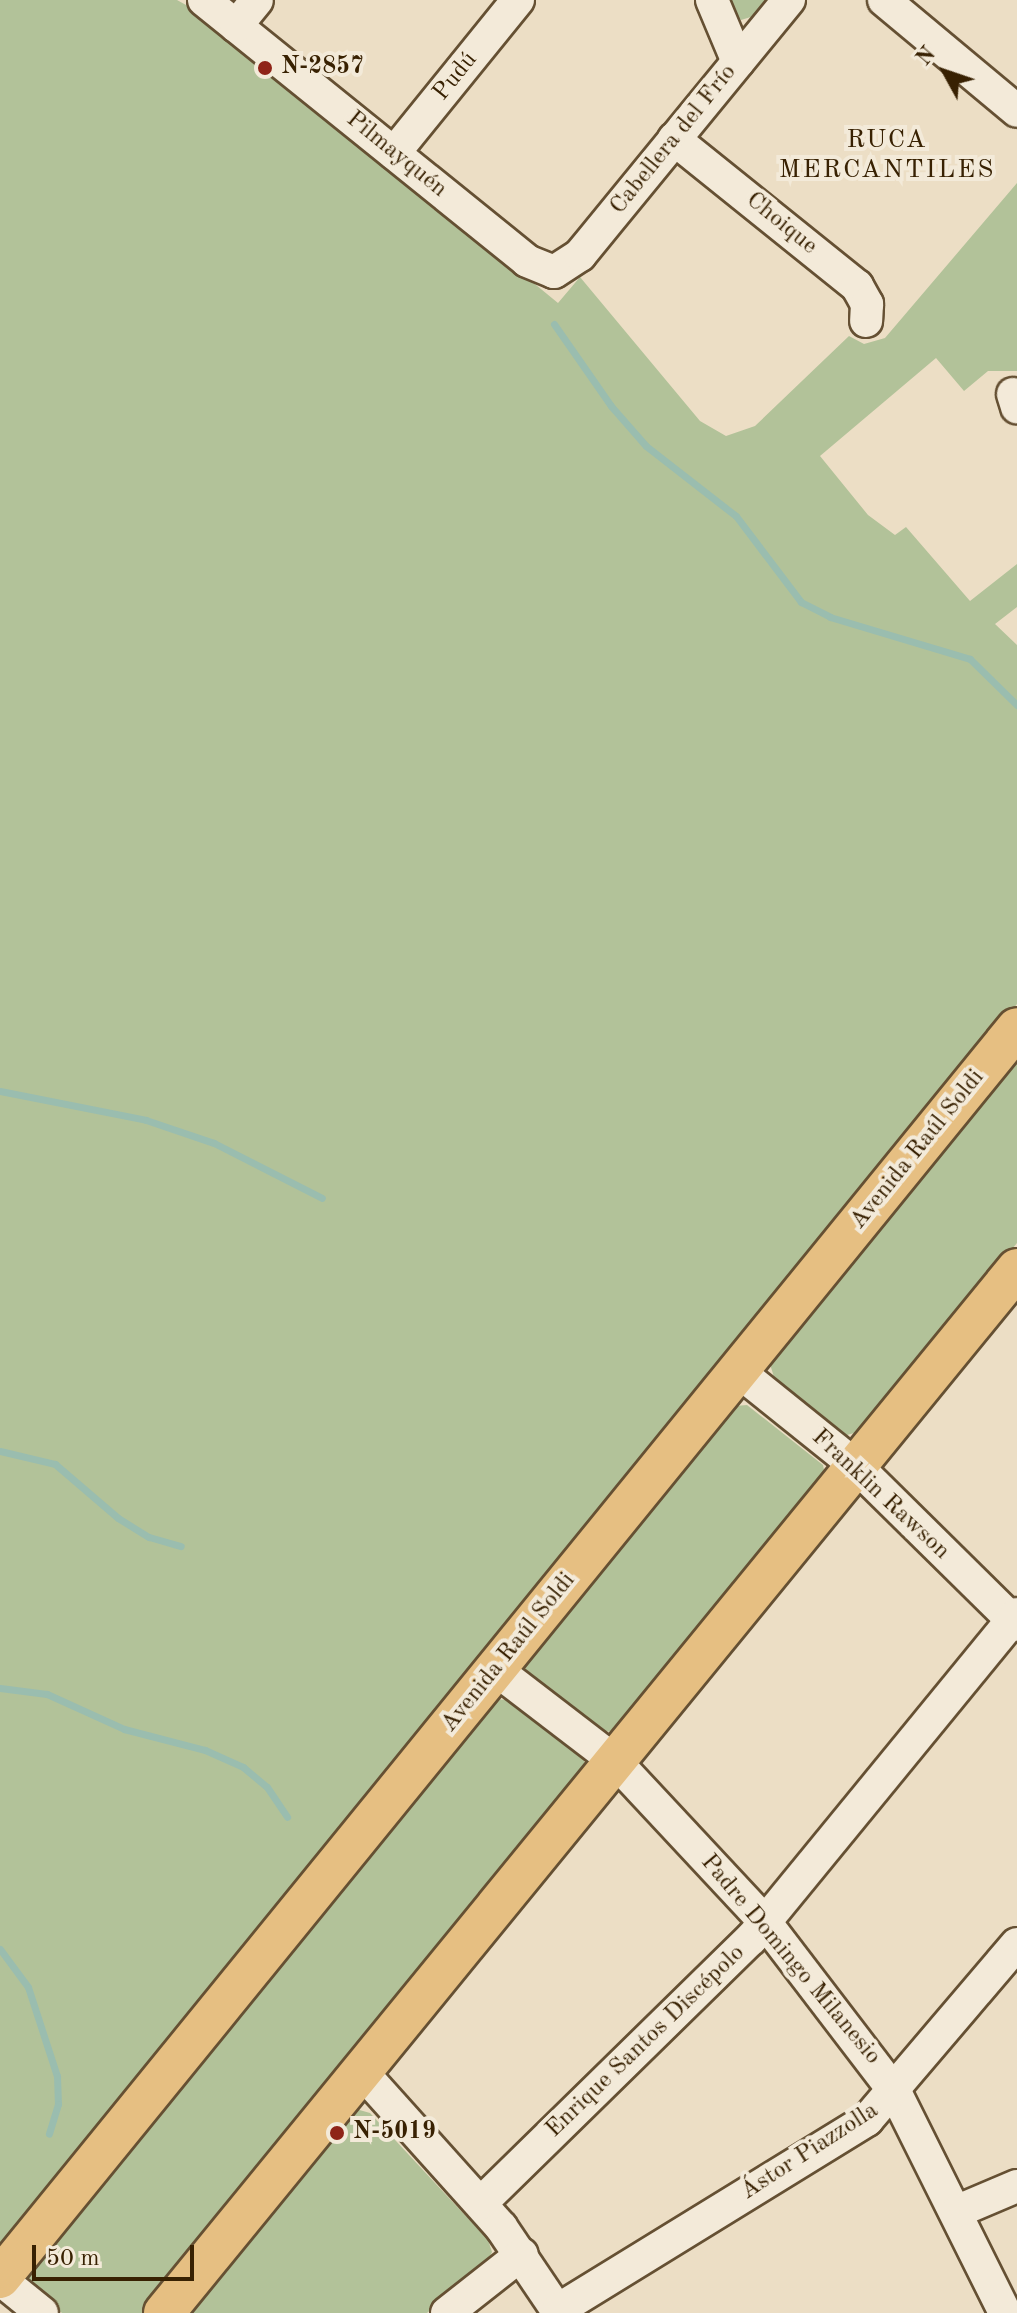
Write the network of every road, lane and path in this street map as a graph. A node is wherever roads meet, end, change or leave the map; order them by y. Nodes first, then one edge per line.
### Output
1 (204, 0) edge
2 (257, 0) edge
3 (516, 0) edge
4 (712, 0) edge
5 (789, 0) edge
6 (884, 0) edge
7 (236, 26) junction
8 (738, 62) junction
9 (1017, 111) edge
10 (674, 139) junction
11 (394, 153) junction
12 (554, 272) joint
13 (866, 321) dead end
14 (1017, 1028) edge
15 (1017, 1269) edge
16 (738, 1371) junction
17 (856, 1466) junction
18 (1015, 1620) edge
19 (495, 1669) junction
20 (615, 1761) junction
21 (765, 1922) junction
22 (1017, 1944) edge
23 (361, 2071) junction
24 (895, 2092) junction
25 (1017, 2186) edge
26 (481, 2203) junction
27 (958, 2211) junction
28 (522, 2254) junction
29 (0, 2278) edge
30 (559, 2312) edge
31 (42, 2313) edge
32 (164, 2313) edge
33 (447, 2313) edge
34 (1005, 2313) edge

1 - 7 street, Pilmayquén
2 - 7 street
3 - 11 street, Pudú
4 - 8 street
5 - 8 street, Cabellera del Frío
6 - 9 street
7 - 11 street, Pilmayquén
8 - 10 street, Cabellera del Frío
10 - 12 street, Cabellera del Frío
10 - 13 street, Choique
11 - 12 street, Pilmayquén
14 - 16 main road, Avenida Raúl Soldi
15 - 17 main road
16 - 17 street, Franklin Rawson
16 - 19 main road, Avenida Raúl Soldi
17 - 18 street, Franklin Rawson
17 - 20 main road
18 - 21 street, Enrique Santos Discépolo
19 - 20 street, Padre Domingo Milanesio
19 - 29 main road, Avenida Raúl Soldi
20 - 21 street, Padre Domingo Milanesio
20 - 23 main road
21 - 24 street, Padre Domingo Milanesio
21 - 26 street, Enrique Santos Discépolo
22 - 24 street, Ástor Piazzolla
23 - 26 street
23 - 32 main road
24 - 27 street, Padre Domingo Milanesio
24 - 30 street, Ástor Piazzolla
25 - 27 street
26 - 28 street
27 - 34 street, Padre Domingo Milanesio
28 - 30 street
28 - 33 street
29 - 31 street

